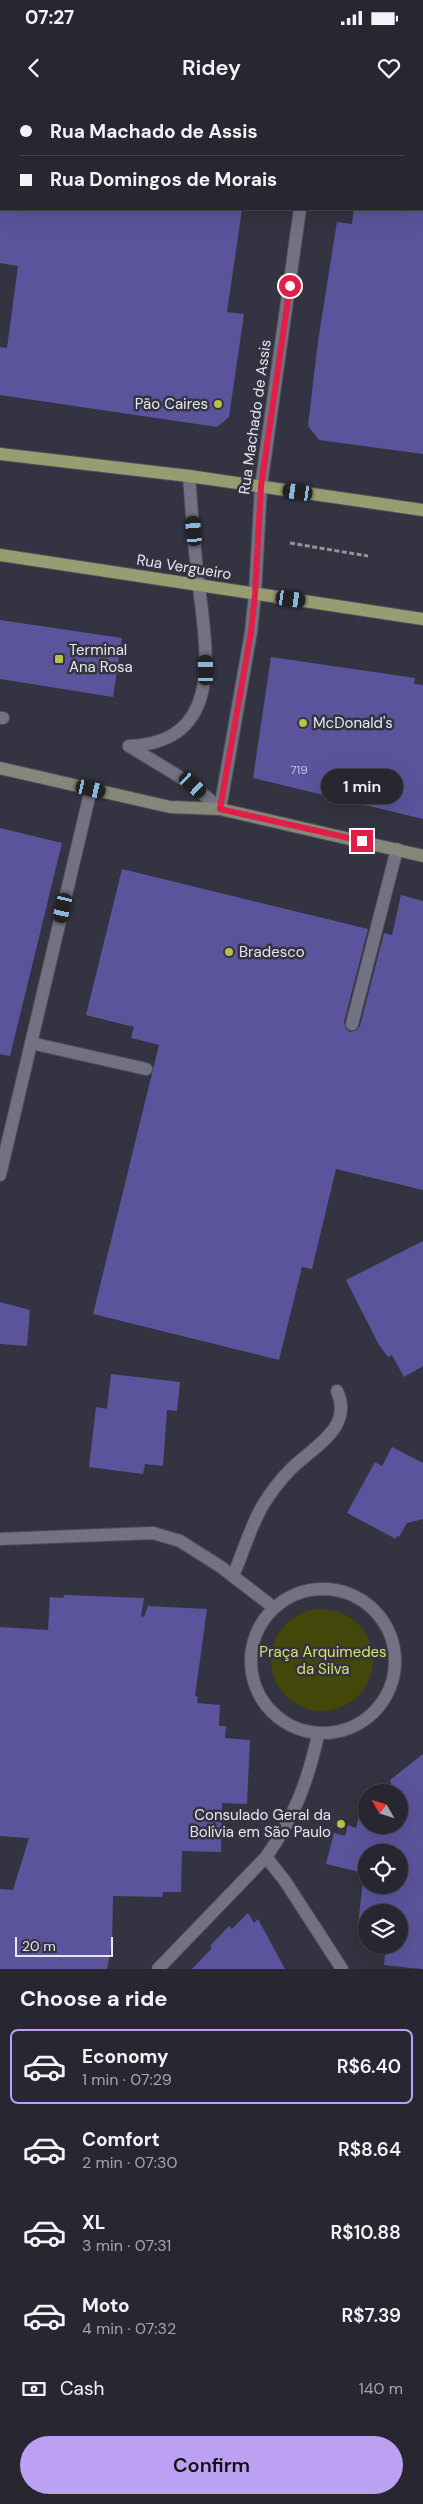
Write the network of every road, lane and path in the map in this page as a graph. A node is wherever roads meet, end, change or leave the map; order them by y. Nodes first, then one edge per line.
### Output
1 (300, 210) edge
2 (0, 454) edge
3 (189, 476) junction
4 (261, 486) junction
5 (423, 510) edge
6 (290, 543) dead end
7 (0, 556) edge
8 (368, 556) dead end
9 (199, 586) junction
10 (255, 594) junction
11 (423, 620) edge
12 (0, 768) edge
13 (91, 789) junction
14 (220, 809) junction
15 (397, 849) junction
16 (423, 856) edge
17 (352, 1024) dead end
18 (31, 1043) junction
19 (146, 1070) dead end
20 (0, 1175) edge
21 (337, 1391) dead end
22 (0, 1540) edge
23 (233, 1576) junction
24 (273, 1607) junction
25 (318, 1735) junction
26 (266, 1857) junction
27 (158, 1969) edge
28 (342, 1969) edge

1 - 4 street, Rua Machado de Assis
2 - 3 main road
3 - 4 main road
3 - 9 street
4 - 5 main road
4 - 10 street, Rua Machado de Assis
6 - 8 path
7 - 9 main road, Rua Vergueiro
9 - 10 main road, Rua Vergueiro
9 - 14 street
10 - 11 main road, Rua Vergueiro
10 - 14 street, Rua Machado de Assis
12 - 13 street
13 - 14 street
13 - 18 street
14 - 15 street
15 - 16 street
15 - 17 street
18 - 19 street
18 - 20 street
21 - 23 street
22 - 23 street
23 - 24 street
24 - 25 street
24 - 25 street
25 - 26 street
26 - 27 street
26 - 28 street

